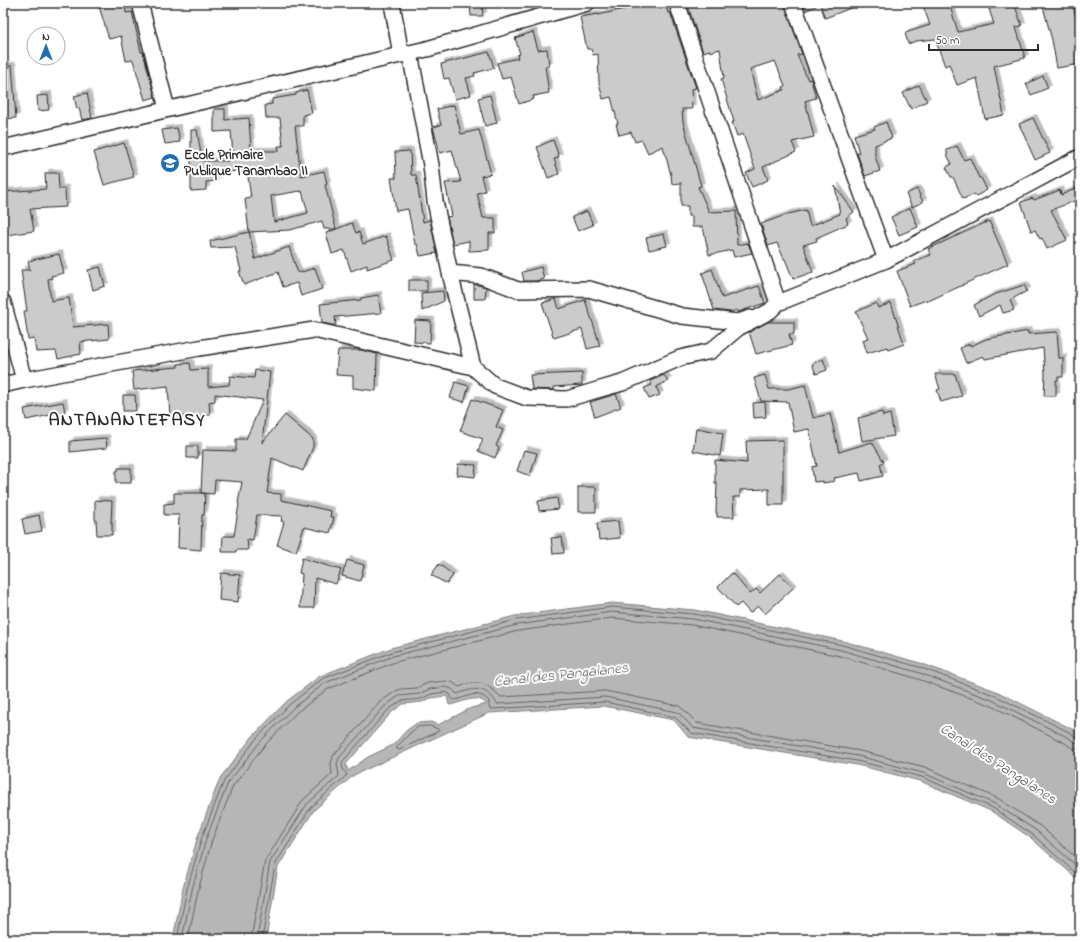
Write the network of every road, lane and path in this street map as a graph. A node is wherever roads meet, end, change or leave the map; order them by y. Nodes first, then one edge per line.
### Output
1 (140, 3) edge
2 (392, 3) edge
3 (587, 3) edge
4 (678, 3) edge
5 (793, 3) edge
6 (406, 54) junction
7 (167, 109) junction
8 (3, 148) edge
9 (1080, 157) edge
10 (886, 260) junction
11 (450, 273) junction
12 (3, 302) edge
13 (774, 307) junction
14 (473, 367) junction
15 (24, 380) junction
16 (3, 385) edge

1 - 7 street
2 - 6 street
3 - 6 street
4 - 13 street
5 - 10 street
6 - 7 street
6 - 11 street
7 - 8 street
9 - 10 street
10 - 13 street
11 - 13 street
11 - 14 street
12 - 15 street
13 - 14 street
14 - 15 street
15 - 16 street

